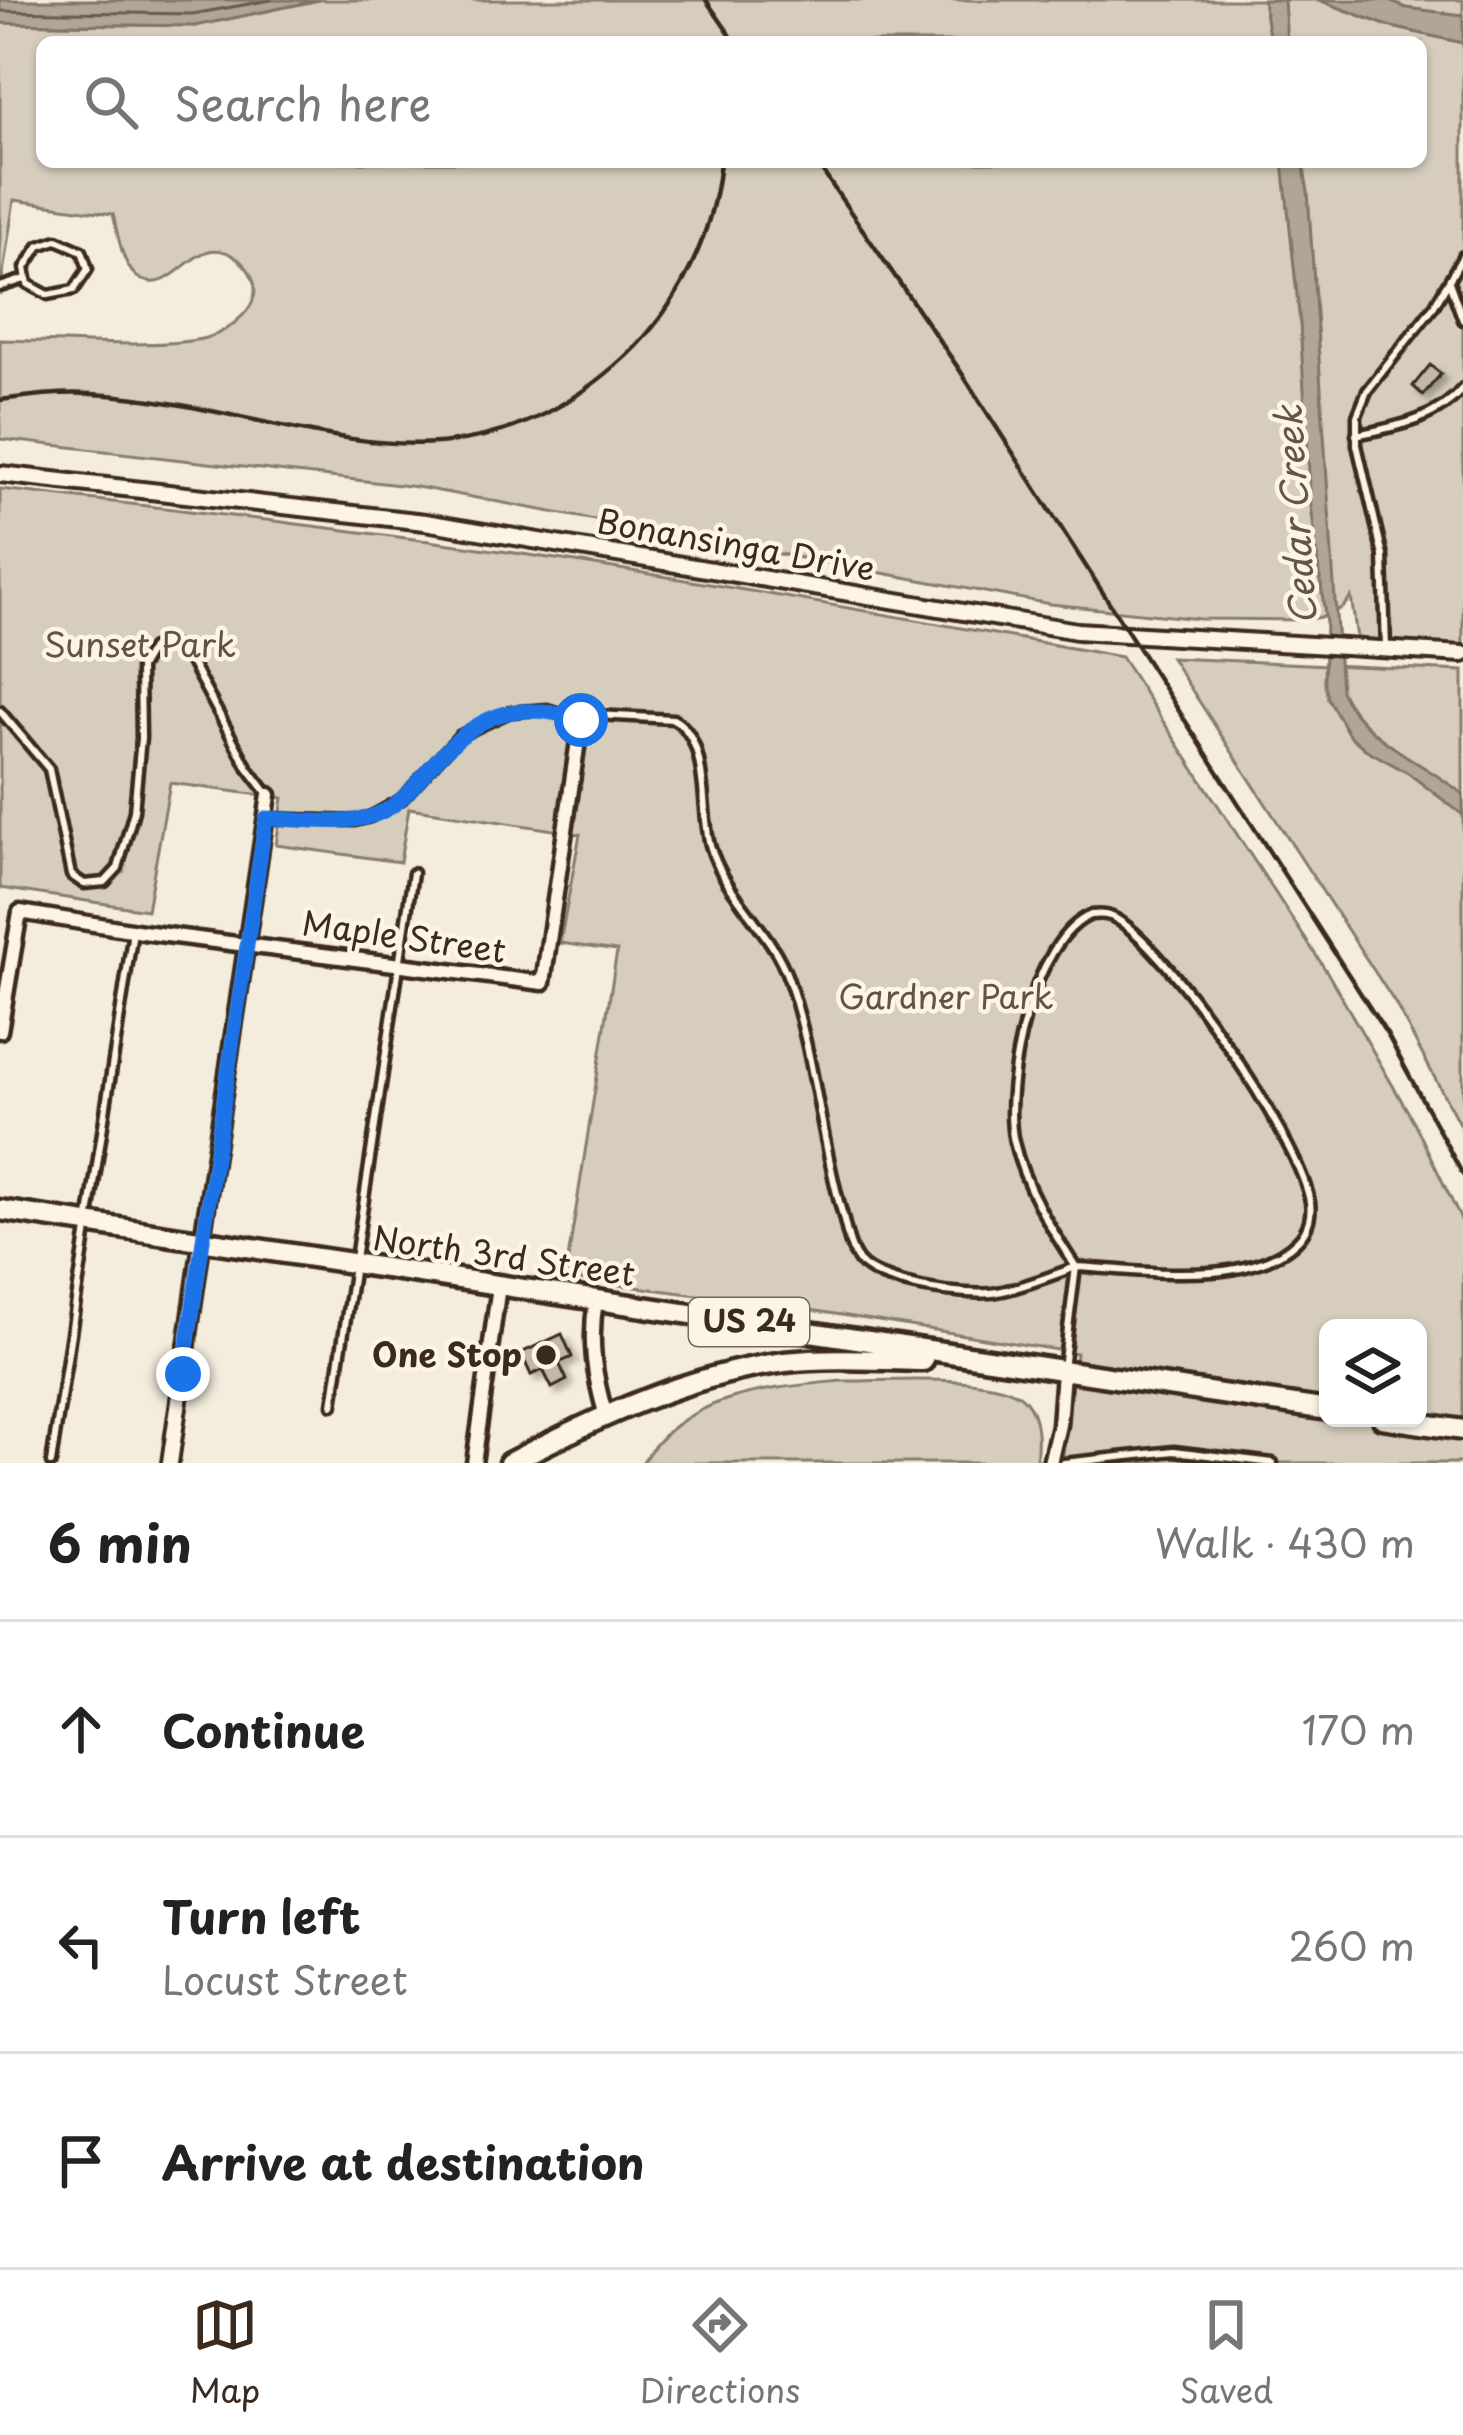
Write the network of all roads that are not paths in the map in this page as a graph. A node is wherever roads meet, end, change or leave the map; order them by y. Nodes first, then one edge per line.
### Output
1 (1463, 256) edge
2 (26, 279) junction
3 (1449, 282) junction
4 (0, 287) edge
5 (1463, 320) edge
6 (1463, 388) edge
7 (1356, 435) junction
8 (0, 474) edge
9 (1386, 651) junction
10 (1463, 654) edge
11 (0, 711) edge
12 (581, 720) junction
13 (269, 795) joint
14 (266, 818) junction
15 (413, 873) dead end
16 (133, 931) junction
17 (246, 944) junction
18 (398, 964) junction
19 (0, 1030) edge
20 (0, 1210) edge
21 (88, 1223) junction
22 (202, 1240) junction
23 (352, 1263) junction
24 (1076, 1267) junction
25 (500, 1286) junction
26 (596, 1300) junction
27 (998, 1362) junction
28 (1063, 1372) junction
29 (333, 1405) dead end
30 (1319, 1409) edge
31 (607, 1416) junction
32 (1427, 1425) edge
33 (1463, 1430) edge
34 (51, 1463) edge
35 (170, 1463) edge
36 (473, 1463) edge
37 (509, 1463) edge
38 (1050, 1463) edge
39 (1064, 1463) edge
40 (1273, 1463) edge

1 - 3 lane
2 - 2 lane
2 - 4 lane
3 - 5 lane
3 - 7 lane
6 - 7 lane
7 - 9 lane
8 - 9 street, Bonansinga Drive
9 - 10 street, Bonansinga Drive
11 - 13 lane
12 - 14 lane
12 - 18 street, Maple Street
12 - 24 lane
13 - 14 street
14 - 17 street
15 - 18 lane
16 - 17 street, Maple Street
16 - 19 street, Maple Street
16 - 21 lane
17 - 18 street, Maple Street
17 - 22 street
18 - 23 lane
20 - 21 highway, North 3rd Street / US 24
21 - 22 highway, North 3rd Street / US 24
21 - 34 lane
22 - 23 highway, North 3rd Street / US 24
22 - 35 street
23 - 25 highway, North 3rd Street / US 24
23 - 29 lane
24 - 24 lane
24 - 28 lane
25 - 26 highway, North 3rd Street / US 24
25 - 36 street
26 - 27 highway, North 3rd Street / US 24
26 - 31 street
27 - 28 highway, US 24
27 - 31 highway, US 24
28 - 30 highway, US 24
28 - 38 street
31 - 37 highway, US 24
32 - 33 highway
39 - 40 lane

